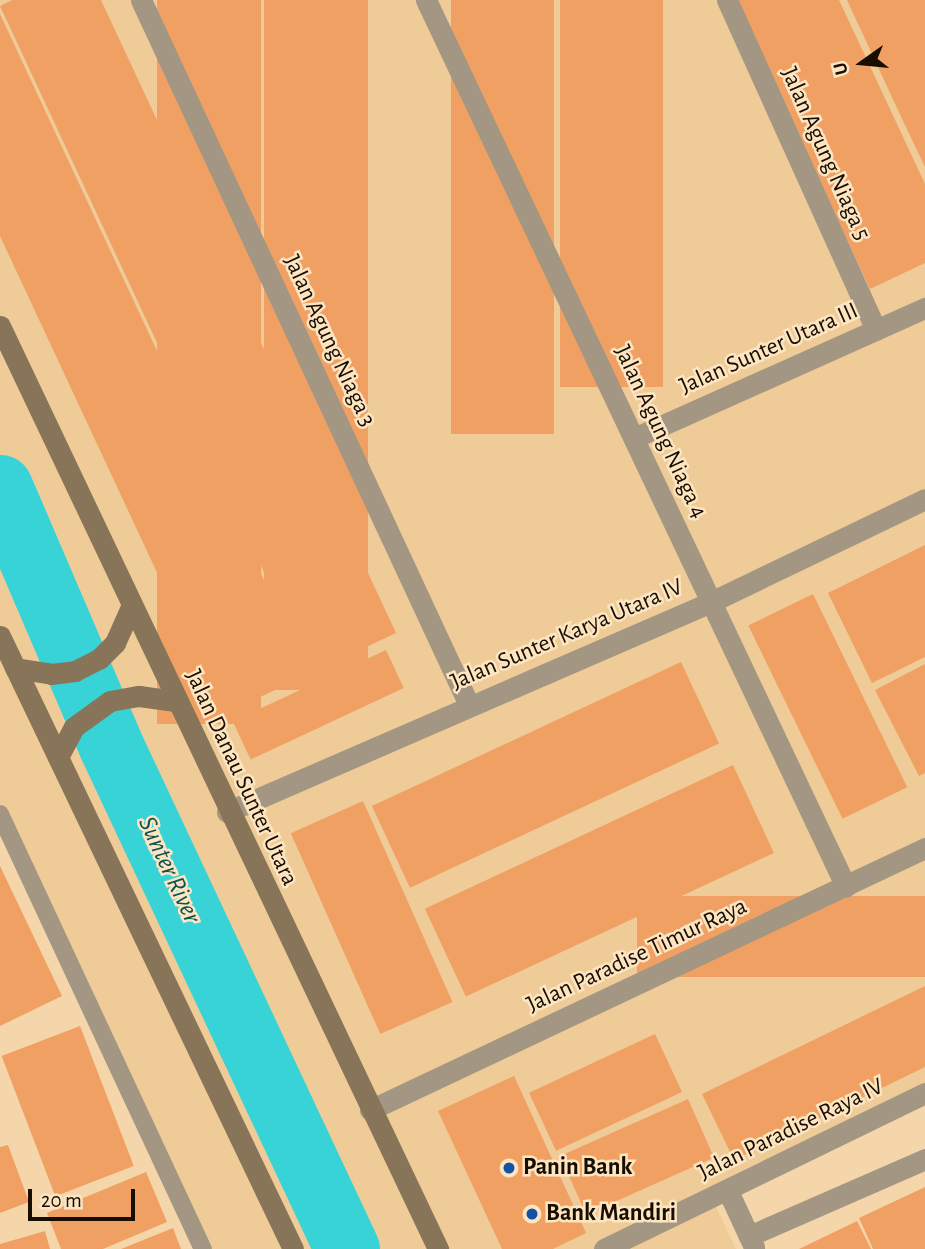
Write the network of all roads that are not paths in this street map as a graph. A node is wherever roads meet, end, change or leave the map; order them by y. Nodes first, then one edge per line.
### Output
1 (141, 0) edge
2 (426, 0) edge
3 (727, 0) edge
4 (925, 308) edge
5 (0, 326) edge
6 (876, 330) junction
7 (634, 438) junction
8 (925, 499) edge
9 (711, 602) junction
10 (131, 607) junction
11 (0, 636) edge
12 (15, 668) junction
13 (176, 701) junction
14 (470, 705) junction
15 (58, 757) junction
16 (227, 812) junction
17 (0, 814) edge
18 (925, 848) edge
19 (846, 887) junction
20 (925, 1093) edge
21 (370, 1110) junction
22 (925, 1159) edge
23 (728, 1191) junction
24 (752, 1242) edge
25 (607, 1248) edge
26 (203, 1249) edge
27 (293, 1249) edge
28 (438, 1249) edge

1 - 14 street, Jalan Agung Niaga 3
2 - 7 street, Jalan Agung Niaga 4
3 - 6 street, Jalan Agung Niaga 5
4 - 6 street, Jalan Sunter Utara III
5 - 10 main road, Jalan Danau Sunter Utara
6 - 7 street, Jalan Sunter Utara III
7 - 9 street, Jalan Agung Niaga 4
8 - 9 street, Jalan Sunter Karya Utara IV
9 - 14 street, Jalan Sunter Karya Utara IV
9 - 19 street, Jalan Agung Niaga 4
10 - 12 main road
10 - 13 main road, Jalan Danau Sunter Utara
11 - 12 main road
12 - 15 main road
13 - 15 main road
13 - 16 main road, Jalan Danau Sunter Utara
14 - 16 street, Jalan Sunter Karya Utara IV
15 - 27 main road
16 - 21 main road, Jalan Danau Sunter Utara
17 - 26 lane
18 - 19 street, Jalan Paradise Timur Raya
19 - 21 street, Jalan Paradise Timur Raya
20 - 23 street, Jalan Paradise Raya IV
21 - 28 main road, Jalan Danau Sunter Utara
22 - 24 street
23 - 24 street
23 - 25 street, Jalan Paradise Raya IV

